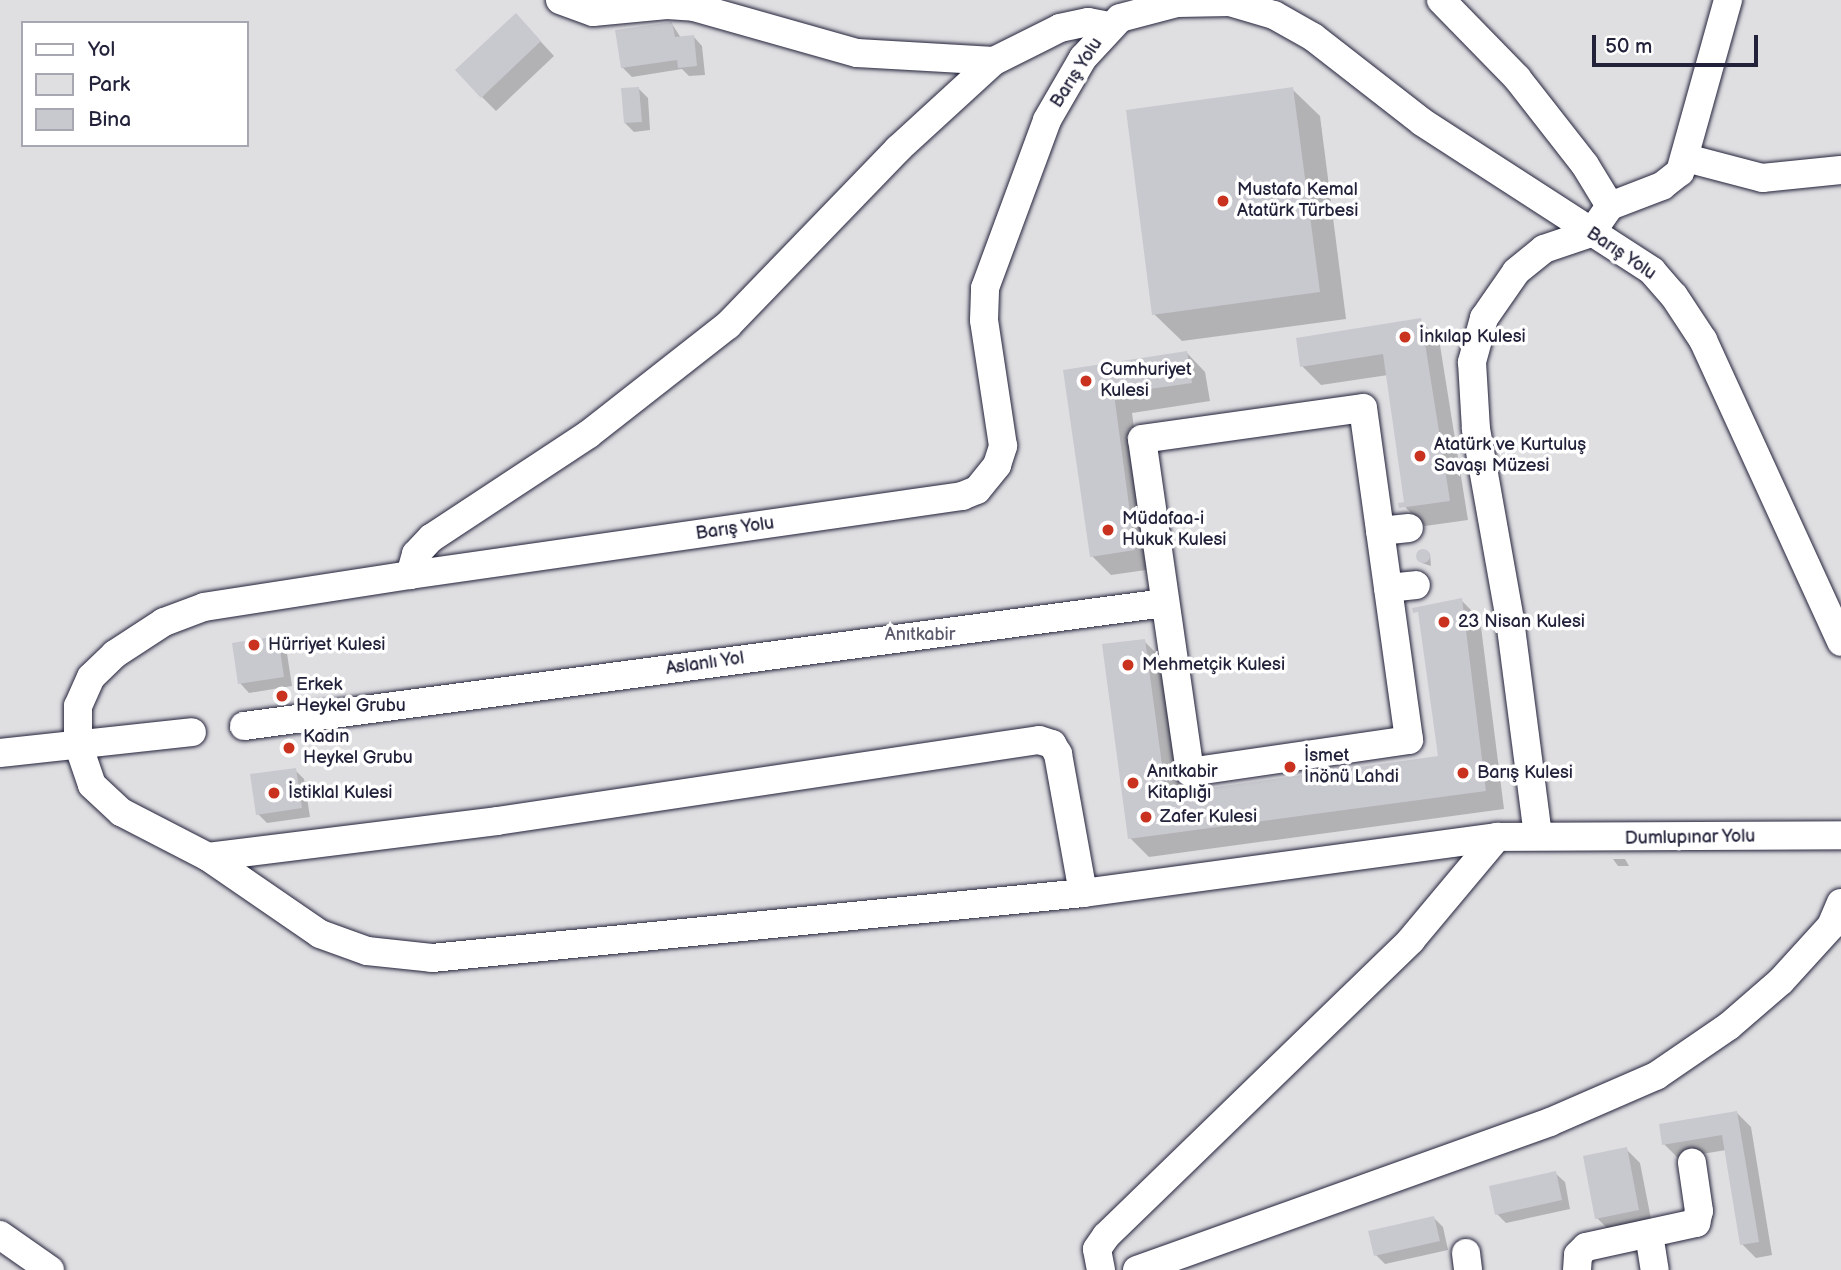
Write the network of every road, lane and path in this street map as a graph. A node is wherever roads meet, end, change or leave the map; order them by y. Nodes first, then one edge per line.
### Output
1 (559, 0) edge
2 (1441, 0) edge
3 (1728, 0) edge
4 (1109, 26) junction
5 (994, 61) junction
6 (1686, 158) junction
7 (1841, 170) edge
8 (1610, 206) junction
9 (1591, 233) junction
10 (1409, 528) dead end
11 (1380, 531) junction
12 (410, 575) junction
13 (1416, 585) dead end
14 (1388, 588) junction
15 (1165, 603) junction
16 (1841, 642) edge
17 (244, 726) dead end
18 (192, 732) dead end
19 (78, 744) junction
20 (0, 753) edge
21 (1538, 835) junction
22 (1841, 835) edge
23 (1497, 837) junction
24 (208, 857) junction
25 (1083, 893) junction
26 (1838, 920) edge
27 (1692, 1163) dead end
28 (1649, 1234) junction
29 (0, 1235) edge
30 (50, 1270) edge
31 (1101, 1270) edge
32 (1137, 1270) edge
33 (1577, 1270) edge
34 (1655, 1270) edge

1 - 5 street
2 - 8 street
3 - 6 street
4 - 5 street
4 - 9 street, Barış Yolu
4 - 12 street, Barış Yolu
5 - 12 street
6 - 7 street
6 - 8 street
8 - 9 street
9 - 16 street, Barış Yolu
9 - 21 street
10 - 11 street
11 - 14 street
11 - 15 street
12 - 19 street, Dumlupınar Yolu
13 - 14 street
14 - 15 street
15 - 17 street, Aslanlı Yol
18 - 19 street
19 - 20 street
19 - 24 street, Dumlupınar Yolu
21 - 22 street, Dumlupınar Yolu
21 - 23 street, Dumlupınar Yolu
23 - 25 street, Dumlupınar Yolu
23 - 31 street
24 - 25 street, Dumlupınar Yolu
24 - 25 street
26 - 32 street
27 - 28 street
28 - 33 street
28 - 34 street
29 - 30 street

